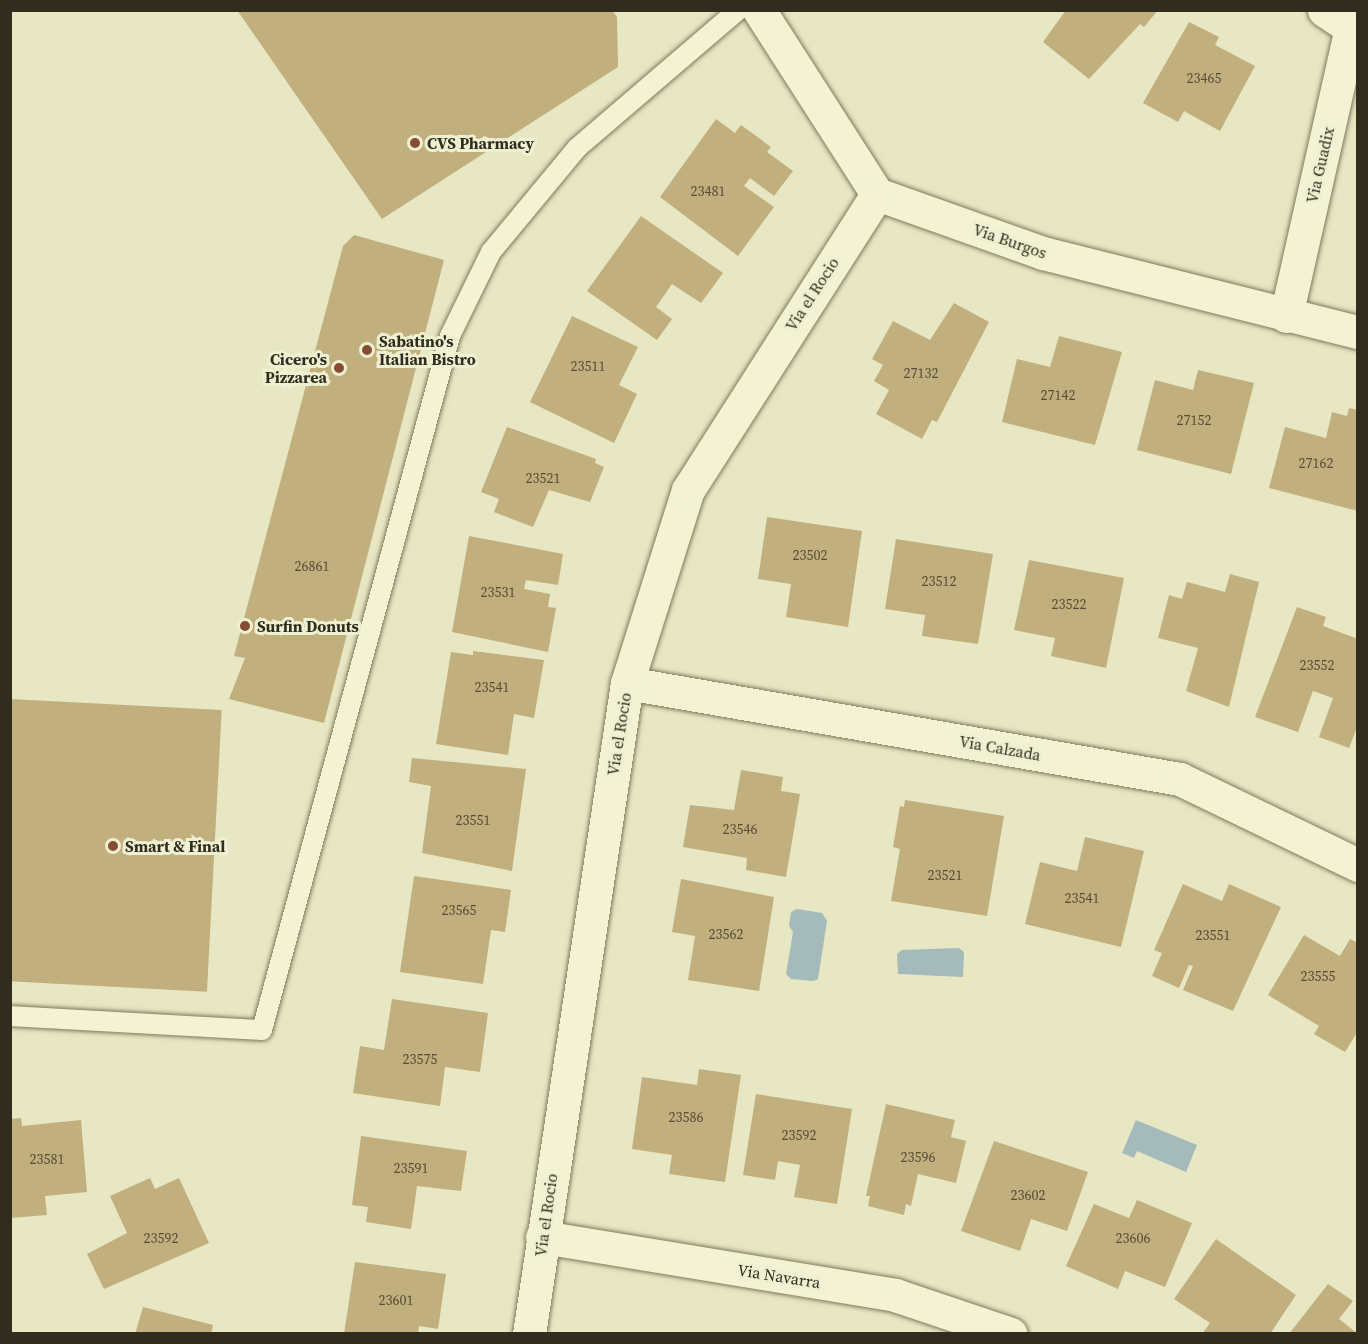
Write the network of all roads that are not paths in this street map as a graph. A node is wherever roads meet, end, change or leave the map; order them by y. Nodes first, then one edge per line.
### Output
1 (738, 10) edge
2 (759, 10) edge
3 (1324, 10) edge
4 (1354, 21) edge
5 (877, 194) junction
6 (1286, 316) junction
7 (1358, 332) edge
8 (627, 683) junction
9 (1358, 865) edge
10 (10, 1016) edge
11 (543, 1237) junction
12 (529, 1334) edge
13 (1011, 1334) edge

1 - 10 lane
2 - 5 street
3 - 4 street
4 - 6 street, Via Guadix
5 - 6 street, Via Burgos
5 - 8 street, Via el Rocio
6 - 7 street, Via Burgos
8 - 9 street, Via Calzada
8 - 11 street, Via el Rocio
11 - 12 street, Via el Rocio
11 - 13 street, Via Navarra

